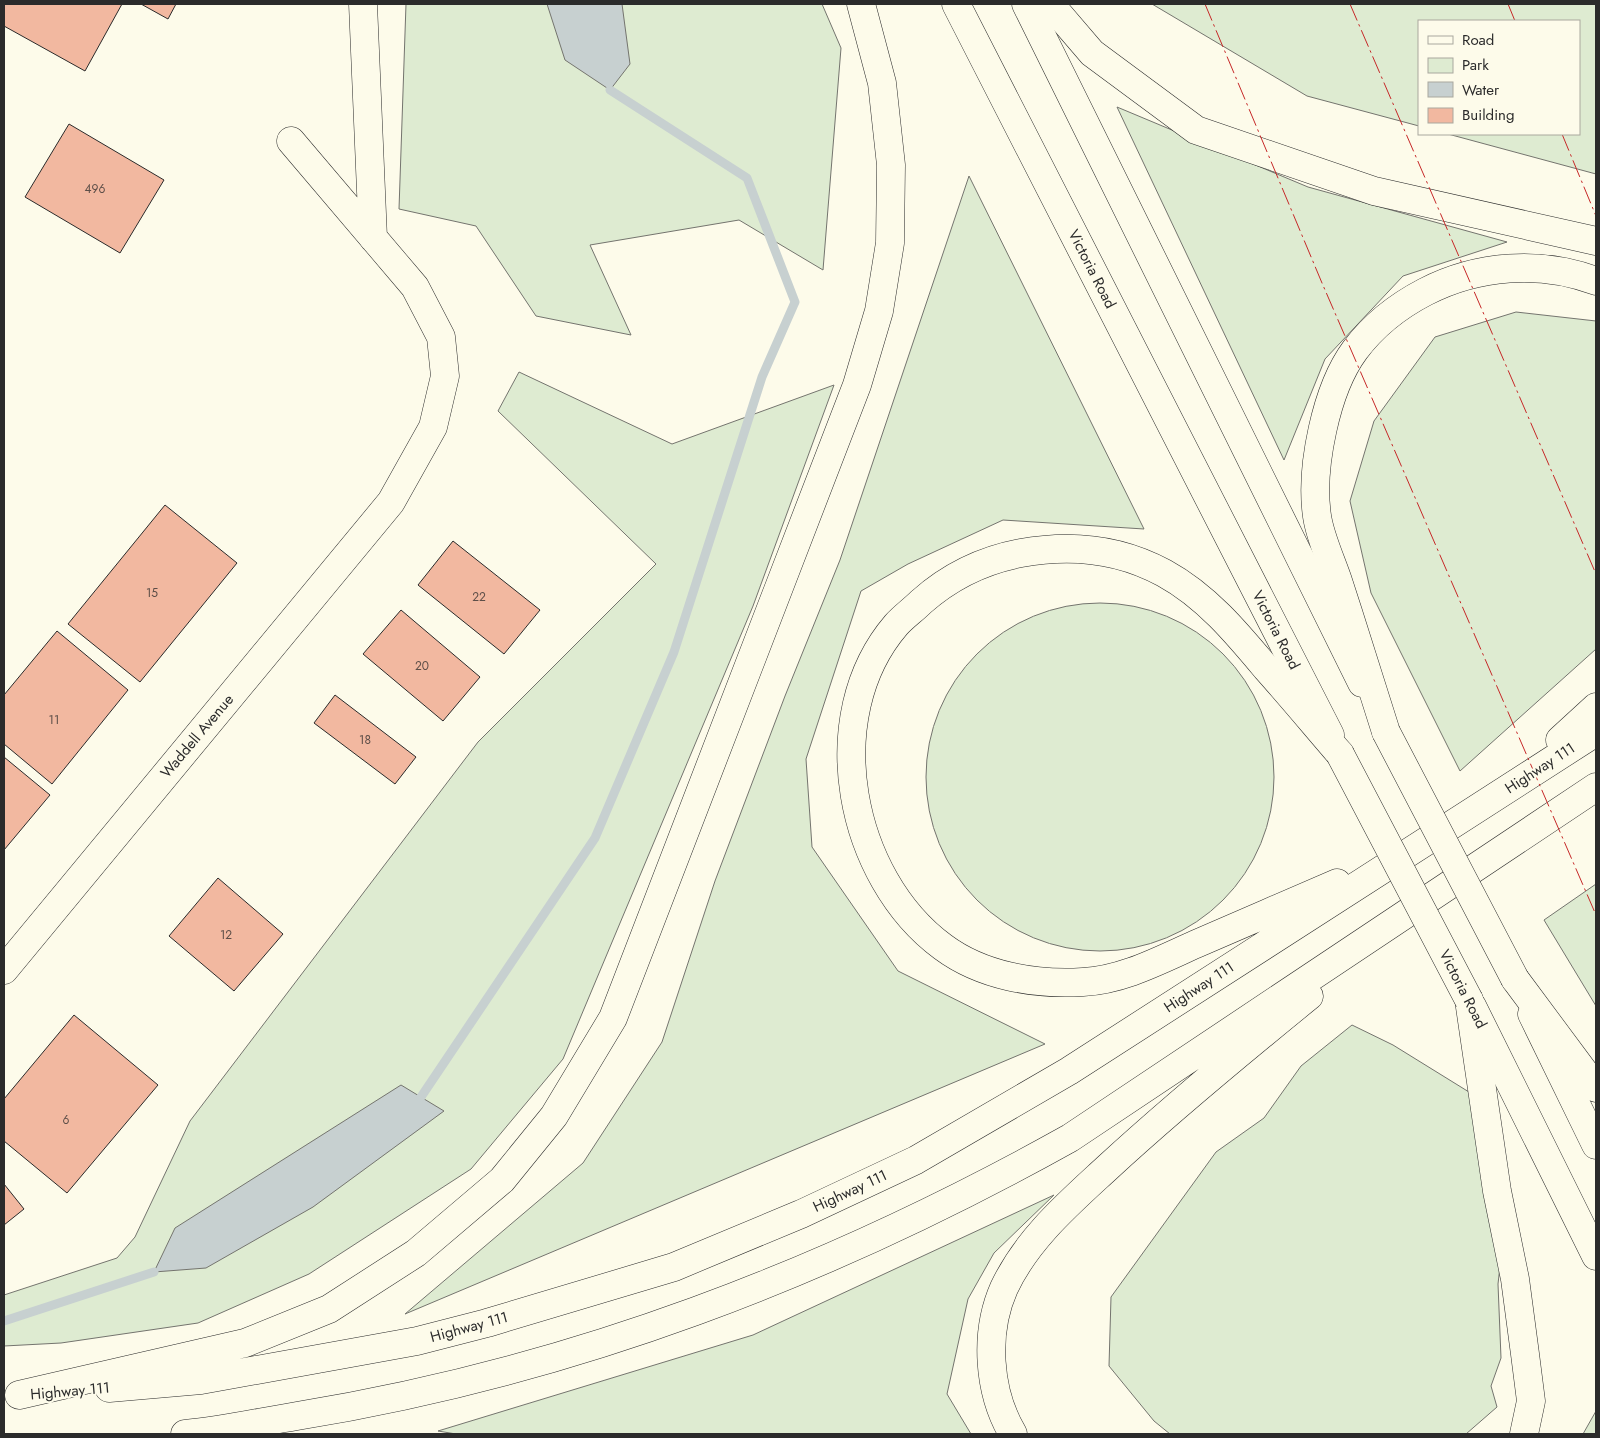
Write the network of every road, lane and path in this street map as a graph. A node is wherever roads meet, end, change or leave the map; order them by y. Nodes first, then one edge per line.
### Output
1 (363, 4) edge
2 (861, 4) edge
3 (956, 4) edge
4 (1026, 4) edge
5 (1050, 4) edge
6 (291, 141) dead end
7 (373, 238) junction
8 (1596, 242) edge
9 (1596, 281) edge
10 (1596, 707) edge
11 (1386, 732) junction
12 (1596, 732) edge
13 (1340, 754) junction
14 (1596, 787) edge
15 (1503, 792) junction
16 (1584, 799) edge
17 (1416, 848) junction
18 (1364, 941) junction
19 (4, 970) edge
20 (1515, 979) junction
21 (1469, 1000) junction
22 (1596, 1088) edge
23 (1596, 1145) edge
24 (1596, 1256) edge
25 (11, 1396) edge
26 (185, 1434) edge
27 (1013, 1434) edge
28 (1524, 1434) edge

1 - 7 main road
2 - 25 main road
3 - 13 main road, Victoria Road
4 - 11 main road
5 - 8 main road
6 - 7 main road, Waddell Avenue
7 - 19 main road, Waddell Avenue
9 - 11 main road
10 - 15 main road
11 - 20 main road, bridge
12 - 15 main road, Highway 111
13 - 17 main road
13 - 21 main road, Victoria Road, bridge
14 - 16 main road
15 - 17 main road, Highway 111
16 - 18 main road
17 - 25 main road, Highway 111
18 - 26 main road
18 - 27 main road
20 - 22 main road
20 - 23 main road
21 - 24 main road, Victoria Road
21 - 28 main road

